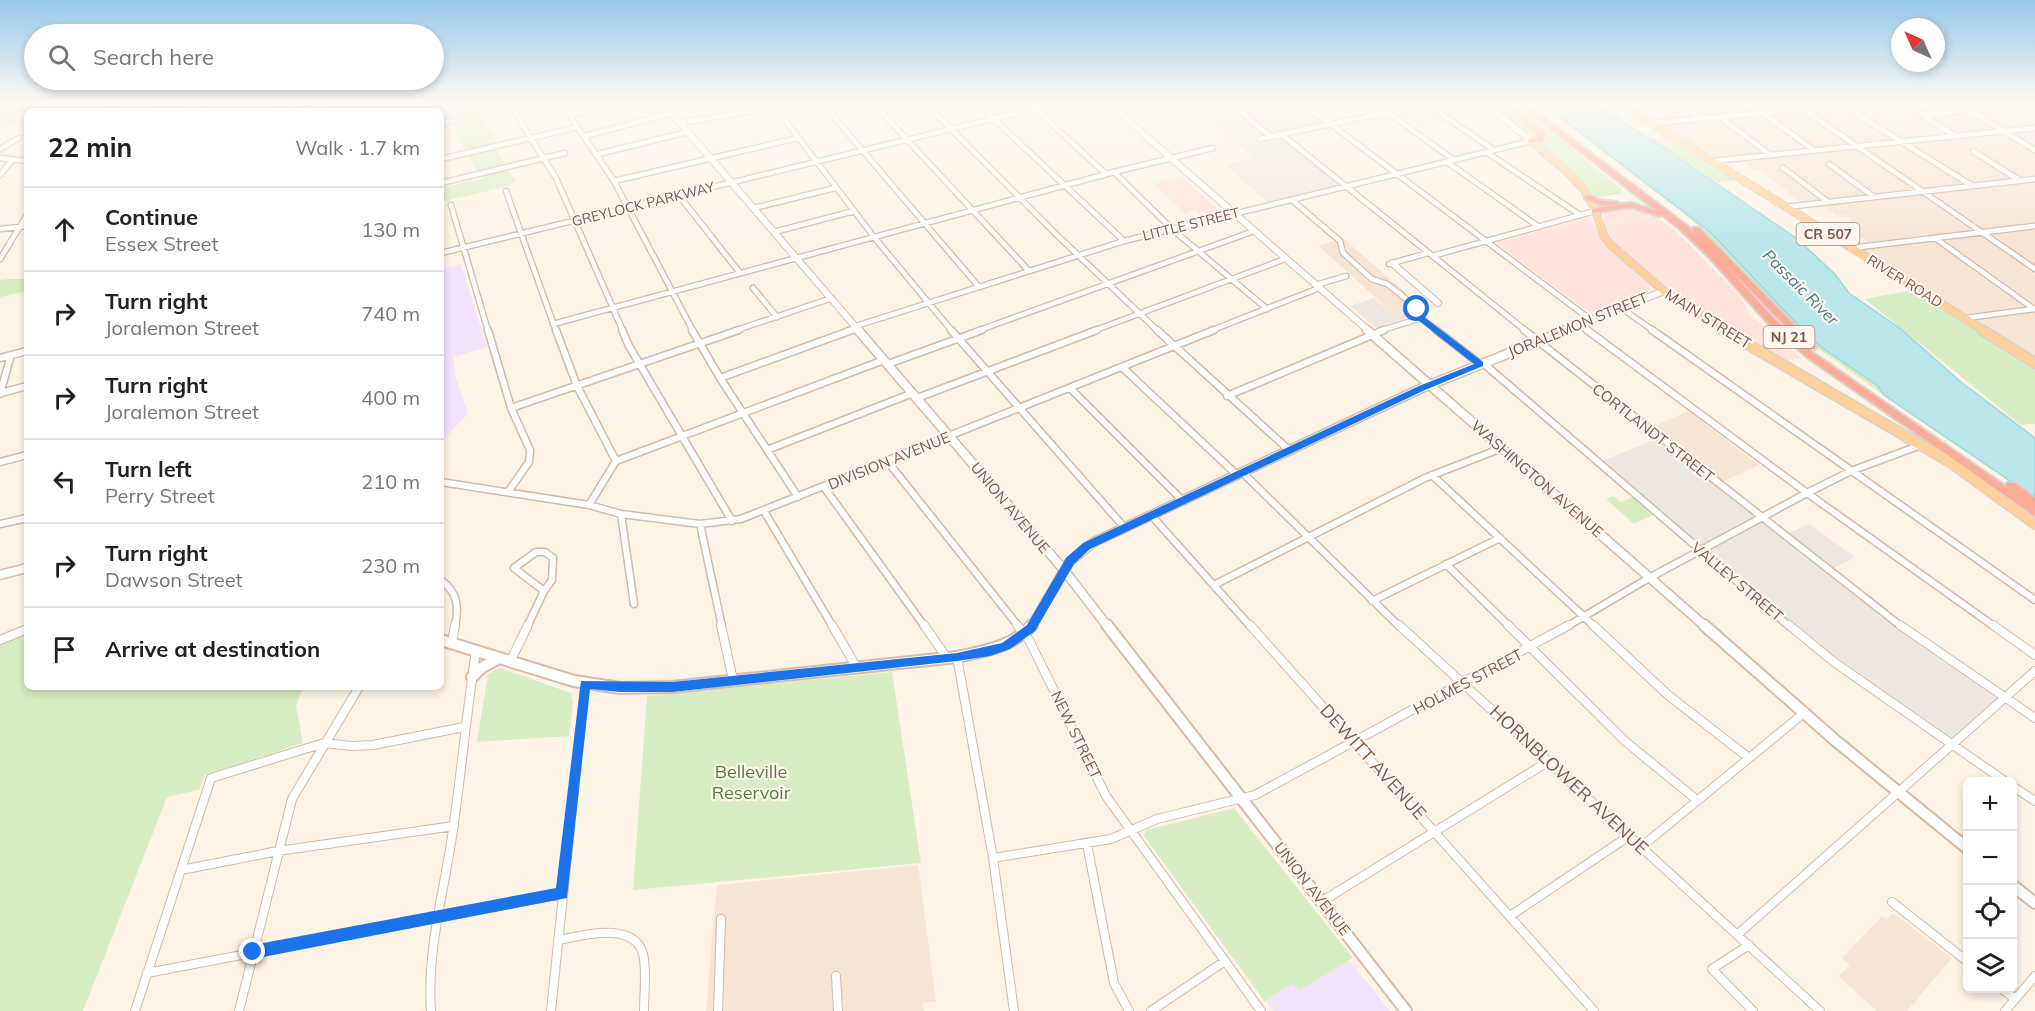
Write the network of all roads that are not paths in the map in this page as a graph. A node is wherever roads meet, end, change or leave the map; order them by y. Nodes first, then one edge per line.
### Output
1 (474, 151) edge
2 (539, 151) edge
3 (596, 151) edge
4 (609, 151) edge
5 (705, 151) edge
6 (741, 151) edge
7 (808, 151) edge
8 (857, 151) edge
9 (863, 151) edge
10 (918, 151) edge
11 (973, 151) edge
12 (1027, 151) edge
13 (1081, 151) edge
14 (1163, 151) edge
15 (1198, 151) edge
16 (1302, 151) edge
17 (1366, 151) edge
18 (1442, 151) edge
19 (1489, 151) edge
20 (1543, 151) edge
21 (1582, 151) edge
22 (1584, 151) edge
23 (1593, 151) edge
24 (1697, 151) edge
25 (1766, 151) edge
26 (1802, 151) edge
27 (1865, 151) edge
28 (1918, 151) edge
29 (1973, 151) dead end
30 (1486, 152) junction
31 (565, 153) dead end
32 (598, 154) junction
33 (1770, 154) junction
34 (1170, 157) junction
35 (0, 158) edge
36 (444, 158) edge
37 (543, 158) junction
38 (711, 158) junction
39 (12, 160) junction
40 (1454, 160) junction
41 (24, 161) edge
42 (815, 161) junction
43 (1713, 161) junction
44 (1447, 162) junction
45 (1829, 164) dead end
46 (1783, 168) dead end
47 (1114, 172) junction
48 (1106, 174) junction
49 (1397, 174) junction
50 (0, 175) edge
51 (2035, 179) edge
52 (614, 181) junction
53 (731, 181) junction
54 (2019, 181) junction
55 (444, 182) edge
56 (1062, 186) junction
57 (1971, 186) junction
58 (1346, 187) junction
59 (835, 188) junction
60 (506, 191) dead end
61 (1923, 191) junction
62 (678, 194) junction
63 (1588, 197) junction
64 (1874, 197) junction
65 (1018, 198) junction
66 (1292, 200) junction
67 (1828, 202) junction
68 (1618, 203) junction
69 (451, 205) dead end
70 (627, 207) junction
71 (1785, 207) junction
72 (754, 208) junction
73 (973, 210) junction
74 (854, 211) junction
75 (1595, 211) junction
76 (1234, 214) junction
77 (1580, 215) junction
78 (574, 219) junction
79 (24, 220) edge
80 (923, 224) junction
81 (20, 226) junction
82 (24, 226) edge
83 (2035, 226) edge
84 (1539, 227) junction
85 (0, 229) edge
86 (1172, 229) junction
87 (1254, 231) junction
88 (774, 232) junction
89 (1982, 232) junction
90 (519, 233) junction
91 (874, 237) junction
92 (1935, 238) junction
93 (1124, 241) junction
94 (1487, 241) junction
95 (462, 246) junction
96 (1851, 248) junction
97 (444, 250) edge
98 (1198, 251) junction
99 (1078, 255) junction
100 (1430, 255) junction
101 (797, 258) junction
102 (0, 259) edge
103 (1285, 259) junction
104 (1390, 264) joint
105 (1721, 265) junction
106 (2035, 269) edge
107 (1029, 271) junction
108 (740, 273) junction
109 (1346, 276) dead end
110 (1231, 279) junction
111 (1107, 284) junction
112 (979, 287) junction
113 (1317, 287) junction
114 (753, 288) dead end
115 (1664, 291) junction
116 (670, 292) junction
117 (832, 298) junction
118 (928, 303) junction
119 (1438, 303) dead end
120 (612, 308) junction
121 (1621, 308) junction
122 (1267, 309) junction
123 (2035, 309) edge
124 (1138, 314) junction
125 (777, 317) junction
126 (1421, 318) junction
127 (1966, 318) junction
128 (1591, 320) junction
129 (553, 324) junction
130 (1580, 325) junction
131 (857, 327) junction
132 (1371, 334) junction
133 (958, 338) junction
134 (1538, 341) junction
135 (699, 344) junction
136 (1173, 347) junction
137 (24, 352) edge
138 (11, 355) junction
139 (0, 358) edge
140 (886, 362) junction
141 (2035, 363) edge
142 (639, 364) junction
143 (1481, 364) junction
144 (1123, 368) junction
145 (986, 372) junction
146 (720, 378) junction
147 (1430, 385) junction
148 (577, 386) junction
149 (24, 387) edge
150 (1070, 388) junction
151 (0, 393) edge
152 (915, 396) junction
153 (1227, 396) junction
154 (511, 408) junction
155 (1017, 409) junction
156 (743, 413) junction
157 (682, 436) junction
158 (949, 436) junction
159 (1921, 445) junction
160 (1502, 448) junction
161 (767, 450) junction
162 (1289, 450) junction
163 (24, 456) edge
164 (616, 461) junction
165 (0, 462) edge
166 (888, 462) junction
167 (1851, 471) junction
168 (1239, 473) junction
169 (1432, 475) junction
170 (444, 482) edge
171 (824, 487) junction
172 (508, 492) junction
173 (1806, 493) junction
174 (798, 497) junction
175 (1182, 500) junction
176 (2035, 503) edge
177 (589, 505) junction
178 (764, 511) junction
179 (2035, 512) edge
180 (621, 514) junction
181 (1151, 515) junction
182 (1761, 518) junction
183 (24, 519) edge
184 (732, 521) junction
185 (0, 524) edge
186 (700, 524) junction
187 (2035, 524) edge
188 (1124, 527) junction
189 (1308, 537) junction
190 (1500, 538) junction
191 (1701, 551) junction
192 (1446, 564) junction
193 (24, 569) edge
194 (1064, 570) junction
195 (0, 575) edge
196 (1649, 578) junction
197 (444, 582) edge
198 (1214, 585) junction
199 (544, 591) junction
200 (1372, 600) junction
201 (2035, 600) edge
202 (634, 604) dead end
203 (1585, 616) junction
204 (24, 630) edge
205 (1024, 634) junction
206 (0, 640) edge
207 (444, 641) edge
208 (452, 643) junction
209 (1530, 648) junction
210 (476, 651) junction
211 (2035, 656) edge
212 (952, 657) junction
213 (499, 658) junction
214 (510, 662) junction
215 (858, 668) junction
216 (2035, 671) edge
217 (472, 677) junction
218 (733, 680) junction
219 (585, 684) junction
220 (1464, 684) junction
221 (357, 690) edge
222 (2004, 699) junction
223 (1804, 713) junction
224 (2035, 718) edge
225 (464, 728) junction
226 (1355, 742) junction
227 (324, 743) junction
228 (1953, 745) junction
229 (1749, 758) junction
230 (1549, 761) junction
231 (1999, 777) edge
232 (2017, 789) edge
233 (1898, 793) junction
234 (1241, 799) junction
235 (1697, 800) junction
236 (2035, 801) edge
237 (454, 826) junction
238 (1434, 830) junction
239 (1131, 831) junction
240 (1629, 836) junction
241 (1087, 844) junction
242 (1963, 845) edge
243 (1641, 847) junction
244 (278, 851) junction
245 (993, 858) junction
246 (181, 870) junction
247 (2017, 888) edge
248 (562, 894) junction
249 (1321, 902) junction
250 (1892, 902) dead end
251 (2035, 903) edge
252 (436, 916) junction
253 (1510, 916) junction
254 (721, 919) dead end
255 (1737, 935) junction
256 (558, 940) junction
257 (1749, 945) junction
258 (253, 952) junction
259 (1963, 958) edge
260 (1225, 961) junction
261 (147, 973) junction
262 (836, 976) dead end
263 (2035, 976) edge
264 (2007, 993) edge
265 (2015, 999) junction
266 (135, 1011) edge
267 (239, 1011) edge
268 (431, 1011) edge
269 (551, 1011) edge
270 (644, 1011) edge
271 (718, 1011) edge
272 (838, 1011) edge
273 (1014, 1011) edge
274 (1129, 1011) edge
275 (1151, 1011) edge
276 (1262, 1011) edge
277 (1406, 1011) edge
278 (1594, 1011) edge
279 (1754, 1011) edge
280 (1820, 1011) edge
281 (2005, 1011) edge

1 - 36 street
2 - 37 street
3 - 32 street
4 - 32 street
5 - 38 street, UNION AVENUE
6 - 38 street
7 - 42 street
8 - 42 street, GREYLOCK PARKWAY
9 - 80 street
10 - 73 street
11 - 65 street
12 - 56 street
13 - 48 street
14 - 34 street, WASHINGTON AVENUE
15 - 34 street
16 - 58 street, CORTLANDT STREET
17 - 49 street
18 - 40 street
19 - 30 street, LITTLE STREET
20 - 63 main road, MAIN STREET
21 - 68 highway
22 - 105 highway, NJ 21
23 - 176 highway, NJ 21
24 - 43 main road, RIVER ROAD / CR 507
25 - 33 street
26 - 33 street
27 - 61 street
28 - 57 street
29 - 54 street
30 - 40 street, LITTLE STREET
30 - 77 street
31 - 37 street
32 - 52 street
33 - 43 street
34 - 47 street
34 - 76 street, WASHINGTON AVENUE
35 - 39 street
37 - 55 street
37 - 78 street
38 - 52 street
38 - 53 street, UNION AVENUE
39 - 41 street
39 - 50 street
40 - 44 street, LITTLE STREET
42 - 53 street, GREYLOCK PARKWAY
42 - 59 street
43 - 71 main road, RIVER ROAD / CR 507
44 - 49 street, LITTLE STREET
44 - 84 street
45 - 64 street
46 - 67 street
47 - 48 street
47 - 86 street
48 - 56 street
49 - 58 street, LITTLE STREET
49 - 94 street
51 - 54 street
52 - 70 street
53 - 62 street, GREYLOCK PARKWAY
53 - 72 street, UNION AVENUE
54 - 57 street
56 - 65 street
56 - 93 street
57 - 61 street
58 - 66 street, LITTLE STREET
58 - 100 street, CORTLANDT STREET
59 - 72 street
59 - 74 street
60 - 90 street
61 - 64 street
61 - 89 street
62 - 70 street, GREYLOCK PARKWAY
62 - 108 street
63 - 68 highway
63 - 75 main road, MAIN STREET
64 - 67 street
65 - 73 street
65 - 99 street
66 - 76 street, LITTLE STREET
66 - 126 street, VALLEY STREET
67 - 71 street
68 - 75 highway
69 - 95 street
70 - 78 street, GREYLOCK PARKWAY
70 - 116 street
71 - 96 main road, RIVER ROAD / CR 507
72 - 88 street, UNION AVENUE
73 - 80 street
73 - 107 street
74 - 88 street
74 - 91 street
75 - 77 street
75 - 105 highway
75 - 115 main road, MAIN STREET
76 - 86 street, LITTLE STREET
76 - 87 street, WASHINGTON AVENUE
77 - 84 street
78 - 90 street, GREYLOCK PARKWAY
78 - 120 street
79 - 81 street
80 - 91 street
80 - 112 street
81 - 82 street
81 - 85 street
81 - 102 street
83 - 89 street
84 - 94 street
86 - 93 street, LITTLE STREET
86 - 98 street
87 - 98 street
87 - 103 street, WASHINGTON AVENUE
88 - 101 street, UNION AVENUE
89 - 92 street
89 - 106 street
90 - 95 street, GREYLOCK PARKWAY
90 - 129 street
91 - 101 street
91 - 118 street
92 - 96 street
92 - 123 street
93 - 99 street, LITTLE STREET
94 - 100 street
94 - 128 street
95 - 97 street, GREYLOCK PARKWAY
95 - 154 street
96 - 127 main road, RIVER ROAD / CR 507
98 - 110 street
98 - 111 street
99 - 107 street, LITTLE STREET
99 - 111 street
100 - 104 street
100 - 134 street, CORTLANDT STREET
101 - 108 street
101 - 117 street, UNION AVENUE
103 - 110 street
103 - 113 street, WASHINGTON AVENUE
104 - 119 street
105 - 179 highway, NJ 21
107 - 112 street, LITTLE STREET
108 - 116 street
109 - 113 street, DIVISION AVENUE
110 - 122 street
110 - 124 street
111 - 124 street
111 - 133 street
112 - 118 street, LITTLE STREET
113 - 122 street, DIVISION AVENUE
113 - 132 street, WASHINGTON AVENUE
114 - 125 street
115 - 121 street, JORALEMON STREET
115 - 159 main road, MAIN STREET
116 - 120 street
116 - 135 street
117 - 125 street
117 - 131 street, UNION AVENUE
118 - 131 street, LITTLE STREET
118 - 133 street
120 - 129 street
120 - 142 street
121 - 128 street, JORALEMON STREET
121 - 167 street
122 - 136 street, DIVISION AVENUE
123 - 127 street
124 - 136 street
124 - 145 street
125 - 135 street
126 - 132 street
126 - 143 street, VALLEY STREET
127 - 141 main road, RIVER ROAD / CR 507
128 - 130 street, JORALEMON STREET
129 - 148 street
130 - 134 street, JORALEMON STREET
130 - 173 street
131 - 140 street, UNION AVENUE
131 - 146 street, LITTLE STREET
132 - 147 street, WASHINGTON AVENUE
132 - 153 street
133 - 140 street
133 - 145 street
134 - 143 street, JORALEMON STREET
134 - 182 street, CORTLANDT STREET
135 - 142 street
135 - 146 street
136 - 144 street, DIVISION AVENUE
136 - 153 street
137 - 138 street
138 - 139 street
138 - 151 street
140 - 152 street, UNION AVENUE
140 - 156 street
142 - 148 street
142 - 157 street
143 - 147 street, JORALEMON STREET
143 - 191 street, VALLEY STREET
144 - 150 street, DIVISION AVENUE
144 - 168 street, HORNBLOWER AVENUE
145 - 152 street
145 - 155 street
146 - 156 street
147 - 160 street, WASHINGTON AVENUE
147 - 162 street, JORALEMON STREET
148 - 154 street
148 - 164 street
149 - 151 street
150 - 155 street, DIVISION AVENUE
150 - 175 street
152 - 158 street, UNION AVENUE
152 - 161 street
153 - 162 street
154 - 172 street
155 - 158 street, DIVISION AVENUE
155 - 188 street
156 - 157 street
156 - 161 street
157 - 164 street
157 - 184 street
158 - 166 street, DIVISION AVENUE
158 - 194 street, UNION AVENUE
159 - 167 street, HOLMES STREET
159 - 187 main road, MAIN STREET
160 - 169 street
160 - 196 street, WASHINGTON AVENUE
161 - 174 street
162 - 168 street, JORALEMON STREET
163 - 165 street
164 - 177 street
166 - 171 street, DIVISION AVENUE
166 - 205 street, NEW STREET
167 - 173 street, HOLMES STREET
167 - 201 street
168 - 175 street, JORALEMON STREET
168 - 189 street, HORNBLOWER AVENUE
169 - 189 street
169 - 190 street
170 - 172 street, DIVISION AVENUE
171 - 174 street, DIVISION AVENUE
171 - 212 street
172 - 177 street, DIVISION AVENUE
173 - 182 street, HOLMES STREET
173 - 211 street
174 - 178 street, DIVISION AVENUE
175 - 181 street, JORALEMON STREET
177 - 180 street, DIVISION AVENUE
178 - 184 street, DIVISION AVENUE
178 - 215 street
180 - 186 street, DIVISION AVENUE
180 - 202 street
181 - 188 street, JORALEMON STREET
181 - 198 street, DEWITT AVENUE
182 - 191 street, HOLMES STREET
182 - 222 street, CORTLANDT STREET
183 - 185 street
184 - 186 street, DIVISION AVENUE
186 - 218 street
188 - 194 street, JORALEMON STREET
189 - 198 street
189 - 200 street, HORNBLOWER AVENUE
190 - 192 street
190 - 203 street
191 - 196 street, HOLMES STREET
191 - 228 street, VALLEY STREET
192 - 200 street
192 - 209 street
193 - 195 street
194 - 205 street, JORALEMON STREET
194 - 234 street, UNION AVENUE
196 - 203 street, HOLMES STREET
196 - 223 street, WASHINGTON AVENUE
197 - 208 street
198 - 226 street, DEWITT AVENUE
199 - 199 street
199 - 214 street
200 - 220 street, HORNBLOWER AVENUE
203 - 209 street, HOLMES STREET
203 - 229 street
204 - 206 street
205 - 212 street, JORALEMON STREET
205 - 239 street, NEW STREET
207 - 208 street, JORALEMON STREET
208 - 210 street, JORALEMON STREET
209 - 220 street, HOLMES STREET
209 - 235 street
210 - 213 street, JORALEMON STREET
210 - 217 street
212 - 215 street, JORALEMON STREET
212 - 245 street
213 - 214 street, JORALEMON STREET
213 - 217 street
214 - 219 street, JORALEMON STREET
215 - 218 street, JORALEMON STREET
216 - 222 street
217 - 225 street
218 - 219 street, JORALEMON STREET
219 - 248 street
220 - 226 street, HOLMES STREET
220 - 230 street, HORNBLOWER AVENUE
221 - 227 street
222 - 224 street, CORTLANDT STREET
222 - 228 street
223 - 229 street
223 - 233 street, WASHINGTON AVENUE
225 - 227 street
225 - 237 street
226 - 234 street, HOLMES STREET
226 - 238 street, DEWITT AVENUE
227 - 244 street
227 - 246 street
228 - 231 street, VALLEY STREET
228 - 233 street
229 - 235 street
230 - 238 street
230 - 240 street, HORNBLOWER AVENUE
232 - 236 street
233 - 242 street, WASHINGTON AVENUE
233 - 255 street
234 - 239 street, HOLMES STREET
234 - 249 street, UNION AVENUE
235 - 243 street
237 - 244 street
237 - 252 street
238 - 249 street
238 - 253 street, DEWITT AVENUE
239 - 241 street, HOLMES STREET
239 - 260 street, NEW STREET
240 - 243 street, HORNBLOWER AVENUE
240 - 253 street
241 - 245 street, HOLMES STREET
241 - 274 street
243 - 255 street, HORNBLOWER AVENUE
244 - 246 street
244 - 258 street
245 - 273 street
246 - 261 street
247 - 251 street
248 - 252 street
248 - 256 street
249 - 277 street, UNION AVENUE
250 - 259 street
252 - 258 street
252 - 268 street
253 - 278 street, DEWITT AVENUE
254 - 271 street
255 - 257 street, HORNBLOWER AVENUE
256 - 269 street
256 - 270 street
257 - 279 street
257 - 280 street, HORNBLOWER AVENUE
258 - 261 street
258 - 267 street
260 - 275 street
260 - 276 street, NEW STREET
261 - 266 street
262 - 272 street
263 - 265 street
264 - 265 street
265 - 281 street

